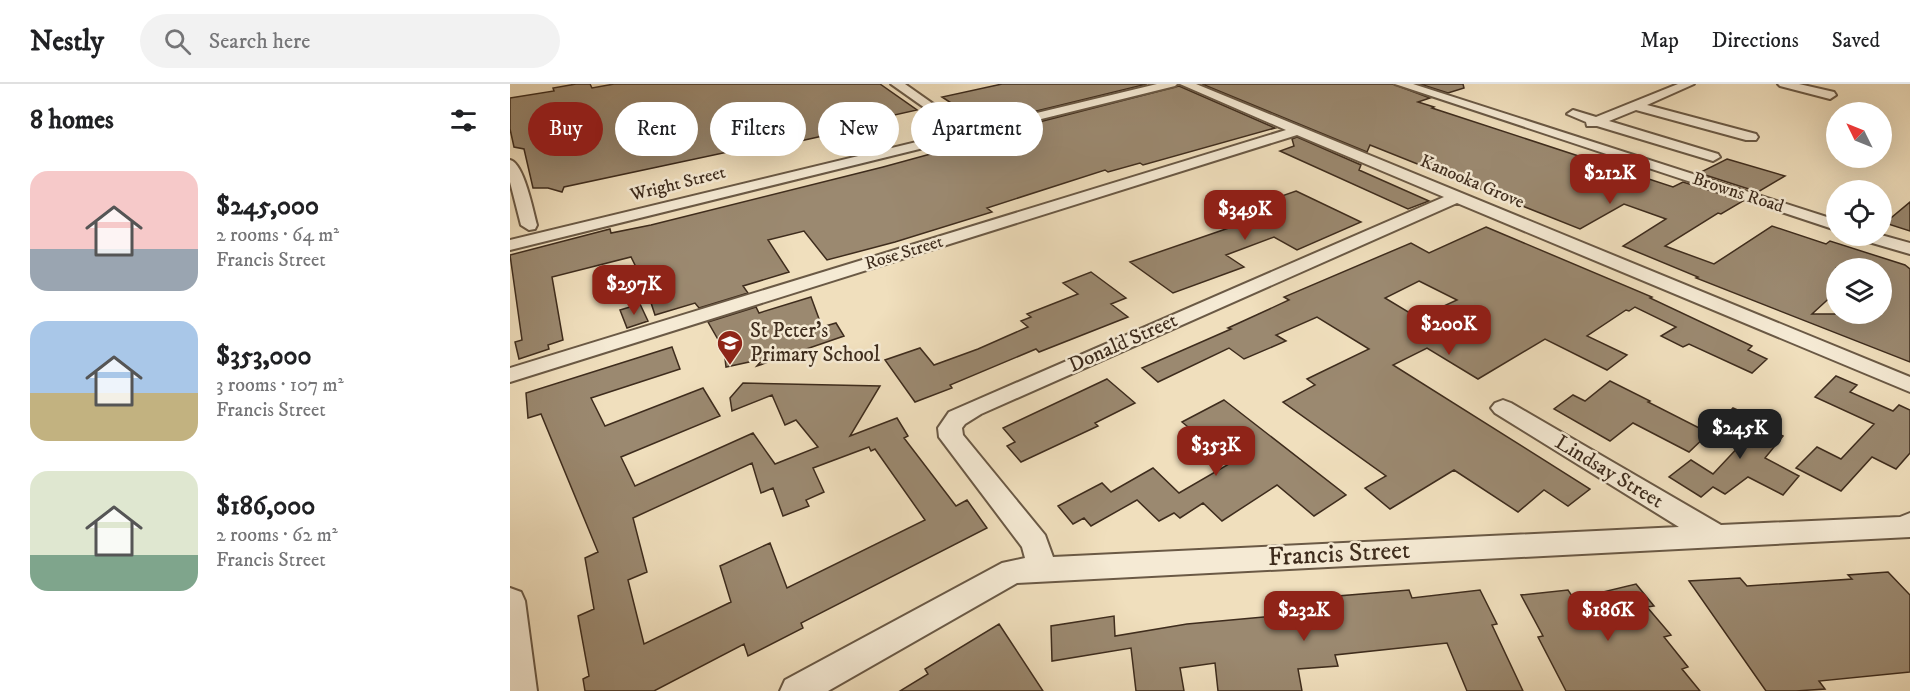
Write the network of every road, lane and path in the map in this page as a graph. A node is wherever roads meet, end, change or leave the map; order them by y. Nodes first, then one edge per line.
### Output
1 (897, 84) edge
2 (1171, 84) edge
3 (1186, 84) edge
4 (1401, 84) edge
5 (1688, 84) edge
6 (1784, 84) edge
7 (1151, 86) edge
8 (1830, 95) dead end
9 (1636, 105) junction
10 (1573, 114) dead end
11 (1596, 121) junction
12 (1297, 131) junction
13 (1560, 135) junction
14 (1751, 137) dead end
15 (1713, 157) dead end
16 (510, 164) edge
17 (514, 187) edge
18 (1457, 197) junction
19 (1826, 222) edge
20 (529, 225) junction
21 (510, 230) edge
22 (1892, 243) edge
23 (510, 245) edge
24 (1910, 249) edge
25 (510, 375) edge
26 (1910, 385) edge
27 (1503, 408) dead end
28 (1910, 524) edge
29 (1716, 536) junction
30 (1042, 568) junction
31 (510, 601) edge
32 (520, 691) edge
33 (797, 691) edge

1 - 20 street
2 - 7 street, Wright Street
3 - 12 street, Kanooka Grove
4 - 13 street, Browns Road
5 - 9 street
6 - 8 street
7 - 23 street, Wright Street
9 - 11 street
9 - 14 street
10 - 11 street
11 - 13 street
11 - 15 street
12 - 18 street, Kanooka Grove
12 - 25 street, Rose Street
13 - 19 street, Browns Road
16 - 17 street
17 - 20 street
18 - 26 street, Kanooka Grove
18 - 30 street, Donald Street
20 - 21 street
22 - 24 street
27 - 29 street, Lindsay Street
28 - 29 street, Francis Street
29 - 30 street, Francis Street
30 - 33 street, Francis Street
31 - 32 street

